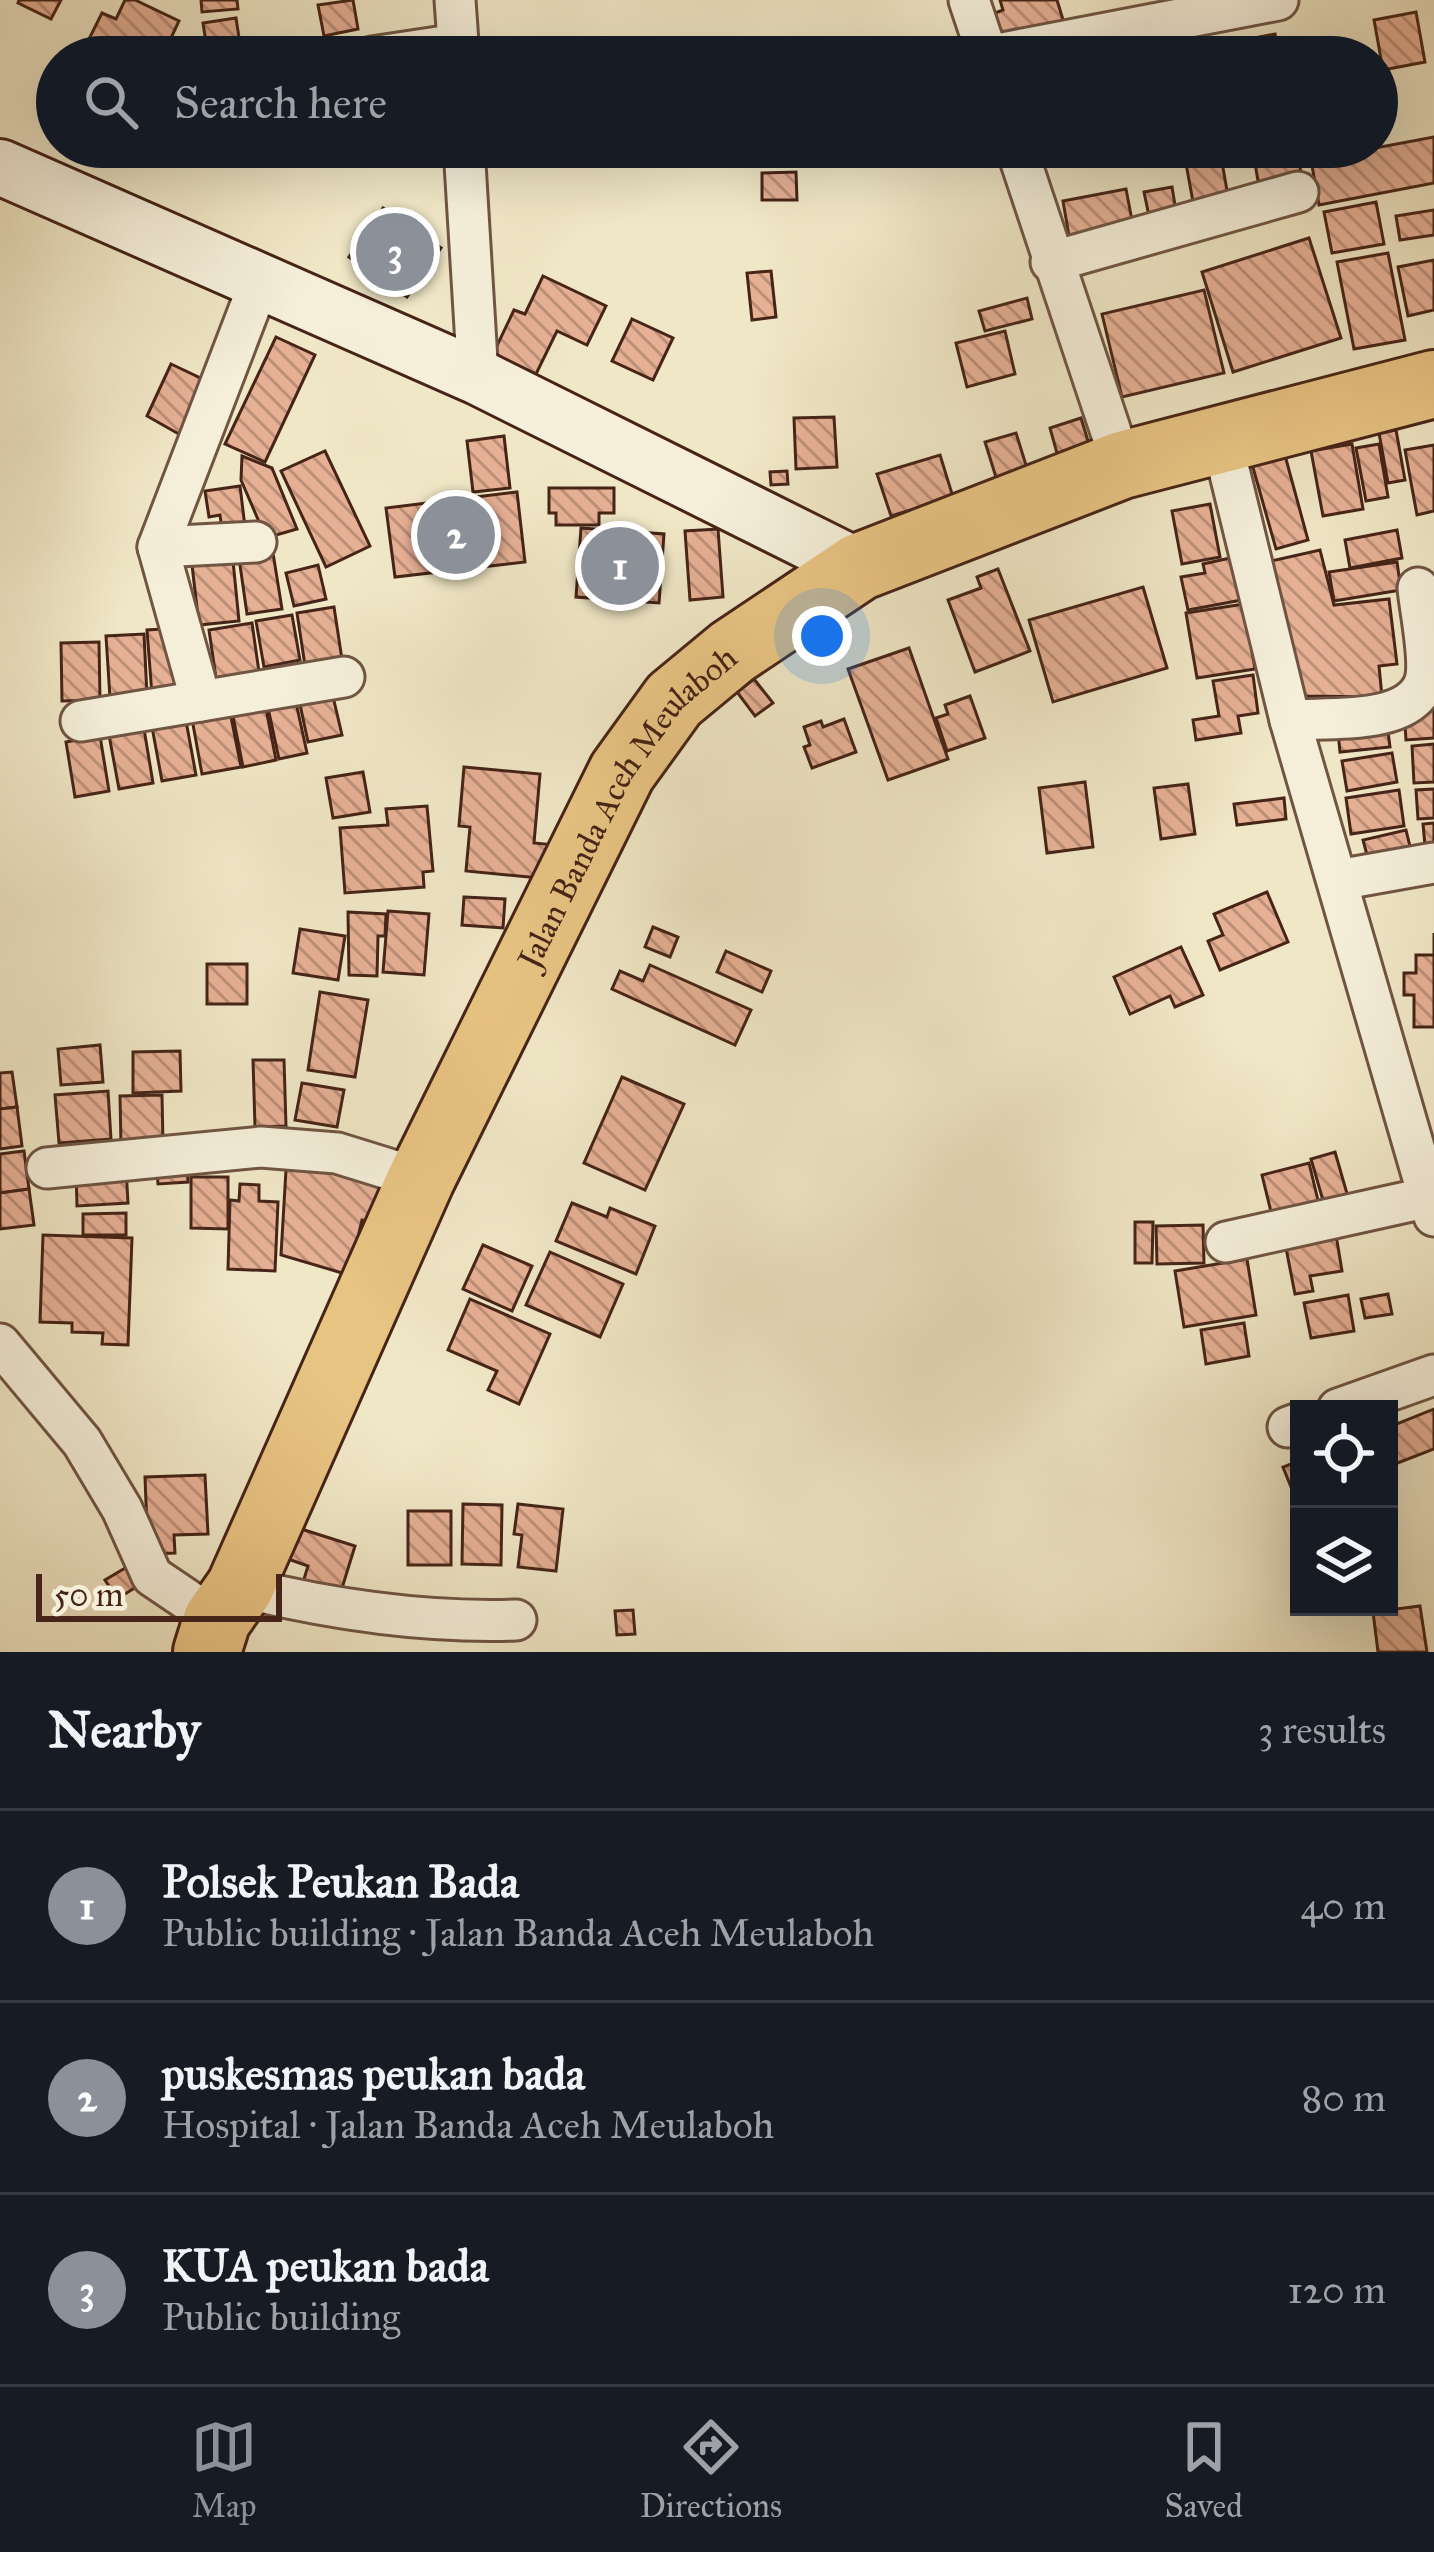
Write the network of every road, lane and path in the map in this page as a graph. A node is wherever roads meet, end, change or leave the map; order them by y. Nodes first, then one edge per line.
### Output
1 (455, 0) edge
2 (969, 0) edge
3 (1278, 0) edge
4 (457, 36) edge
5 (981, 36) edge
6 (1091, 36) edge
7 (0, 167) edge
8 (465, 168) edge
9 (1022, 168) edge
10 (1298, 192) dead end
11 (1051, 262) junction
12 (260, 281) junction
13 (478, 377) junction
14 (1434, 384) edge
15 (1221, 437) junction
16 (1122, 465) junction
17 (256, 542) dead end
18 (158, 547) junction
19 (859, 567) junction
20 (1418, 588) dead end
21 (344, 677) dead end
22 (201, 701) junction
23 (1290, 720) junction
24 (81, 721) dead end
25 (1434, 863) edge
26 (1338, 880) junction
27 (46, 1168) dead end
28 (421, 1179) junction
29 (1431, 1206) edge
30 (1226, 1242) dead end
31 (0, 1344) edge
32 (1434, 1375) edge
33 (1363, 1400) edge
34 (222, 1620) edge
35 (516, 1620) dead end

1 - 4 street
2 - 5 street
3 - 6 street
7 - 12 street
8 - 13 street
9 - 11 street
10 - 11 street
11 - 16 street
12 - 13 street
12 - 18 street
13 - 19 street
14 - 15 highway, Jalan Banda Aceh Meulaboh
15 - 16 highway, Jalan Banda Aceh Meulaboh
15 - 23 street
16 - 19 highway, Jalan Banda Aceh Meulaboh
17 - 18 street
18 - 22 street
19 - 28 highway, Jalan Banda Aceh Meulaboh
20 - 23 street
21 - 22 street
22 - 24 street
23 - 26 street
25 - 26 street
26 - 29 street
27 - 28 street
28 - 34 highway, Jalan Banda Aceh Meulaboh
29 - 30 street
31 - 34 street
32 - 33 street
34 - 35 street

